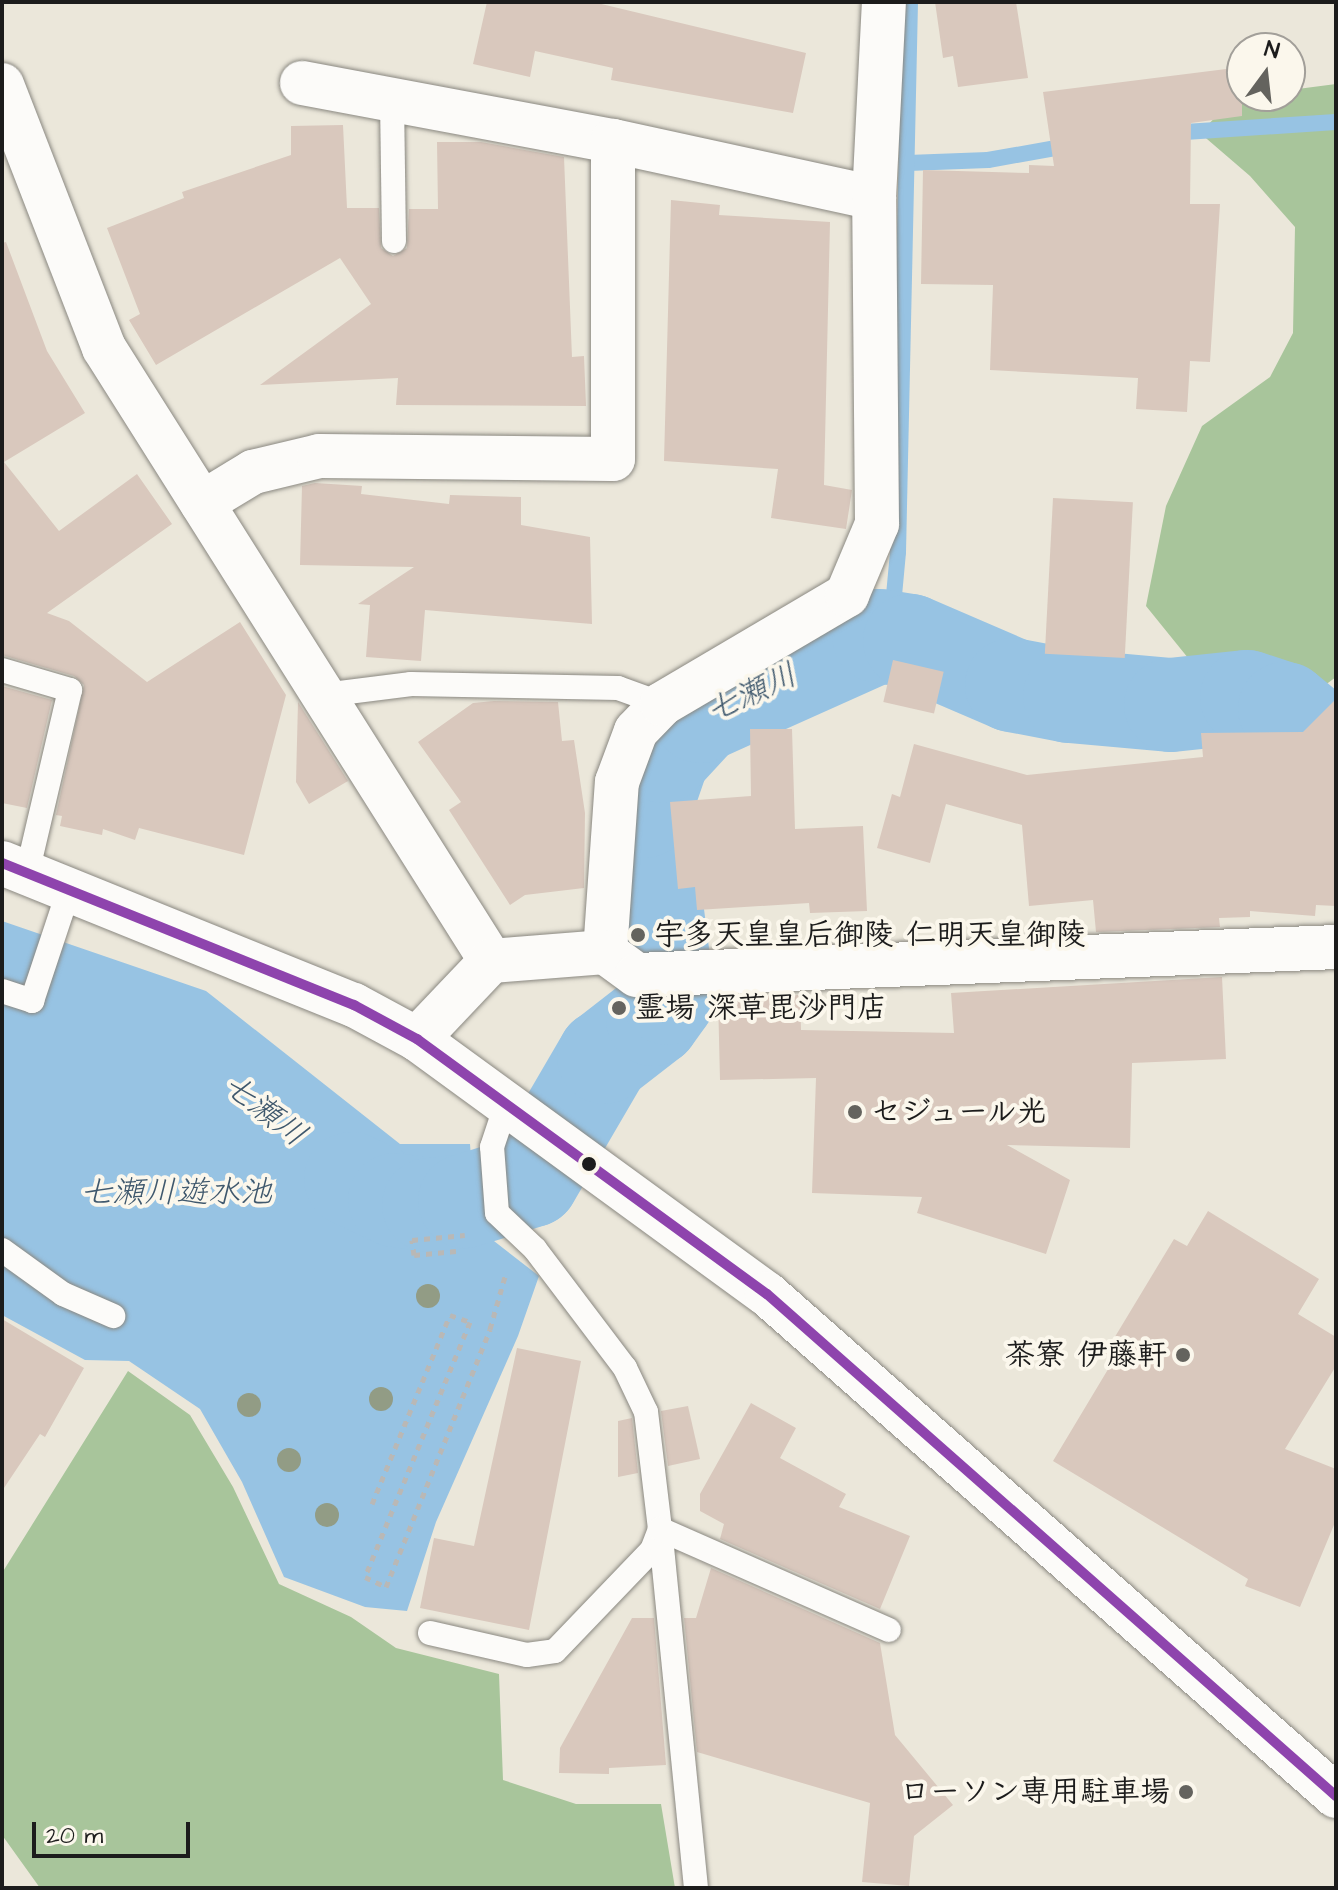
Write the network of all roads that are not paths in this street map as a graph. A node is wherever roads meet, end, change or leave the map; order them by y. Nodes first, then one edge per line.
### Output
1 (884, 2) edge
2 (302, 83) dead end
3 (2, 85) edge
4 (392, 99) junction
5 (613, 141) junction
6 (874, 198) junction
7 (394, 241) dead end
8 (202, 503) junction
9 (2, 670) edge
10 (324, 695) junction
11 (662, 704) junction
12 (14, 868) edge
13 (63, 910) junction
14 (1336, 947) edge
15 (491, 961) junction
16 (621, 963) junction
17 (2, 991) edge
18 (417, 1039) junction
19 (506, 1105) junction
20 (2, 1250) edge
21 (113, 1316) dead end
22 (660, 1529) junction
23 (889, 1630) dead end
24 (430, 1633) dead end
25 (1336, 1796) edge
26 (696, 1888) edge

1 - 6 street
2 - 4 street
3 - 8 street
4 - 5 street
4 - 7 lane
5 - 6 street
5 - 8 street
6 - 11 street
8 - 10 street
9 - 12 lane
10 - 11 lane
10 - 15 street
11 - 16 street
12 - 13 street
13 - 17 lane
13 - 18 street
14 - 16 street
15 - 16 street
15 - 18 street
18 - 19 street
19 - 22 lane
19 - 25 street
20 - 21 lane
22 - 23 lane
22 - 24 lane
22 - 26 lane

